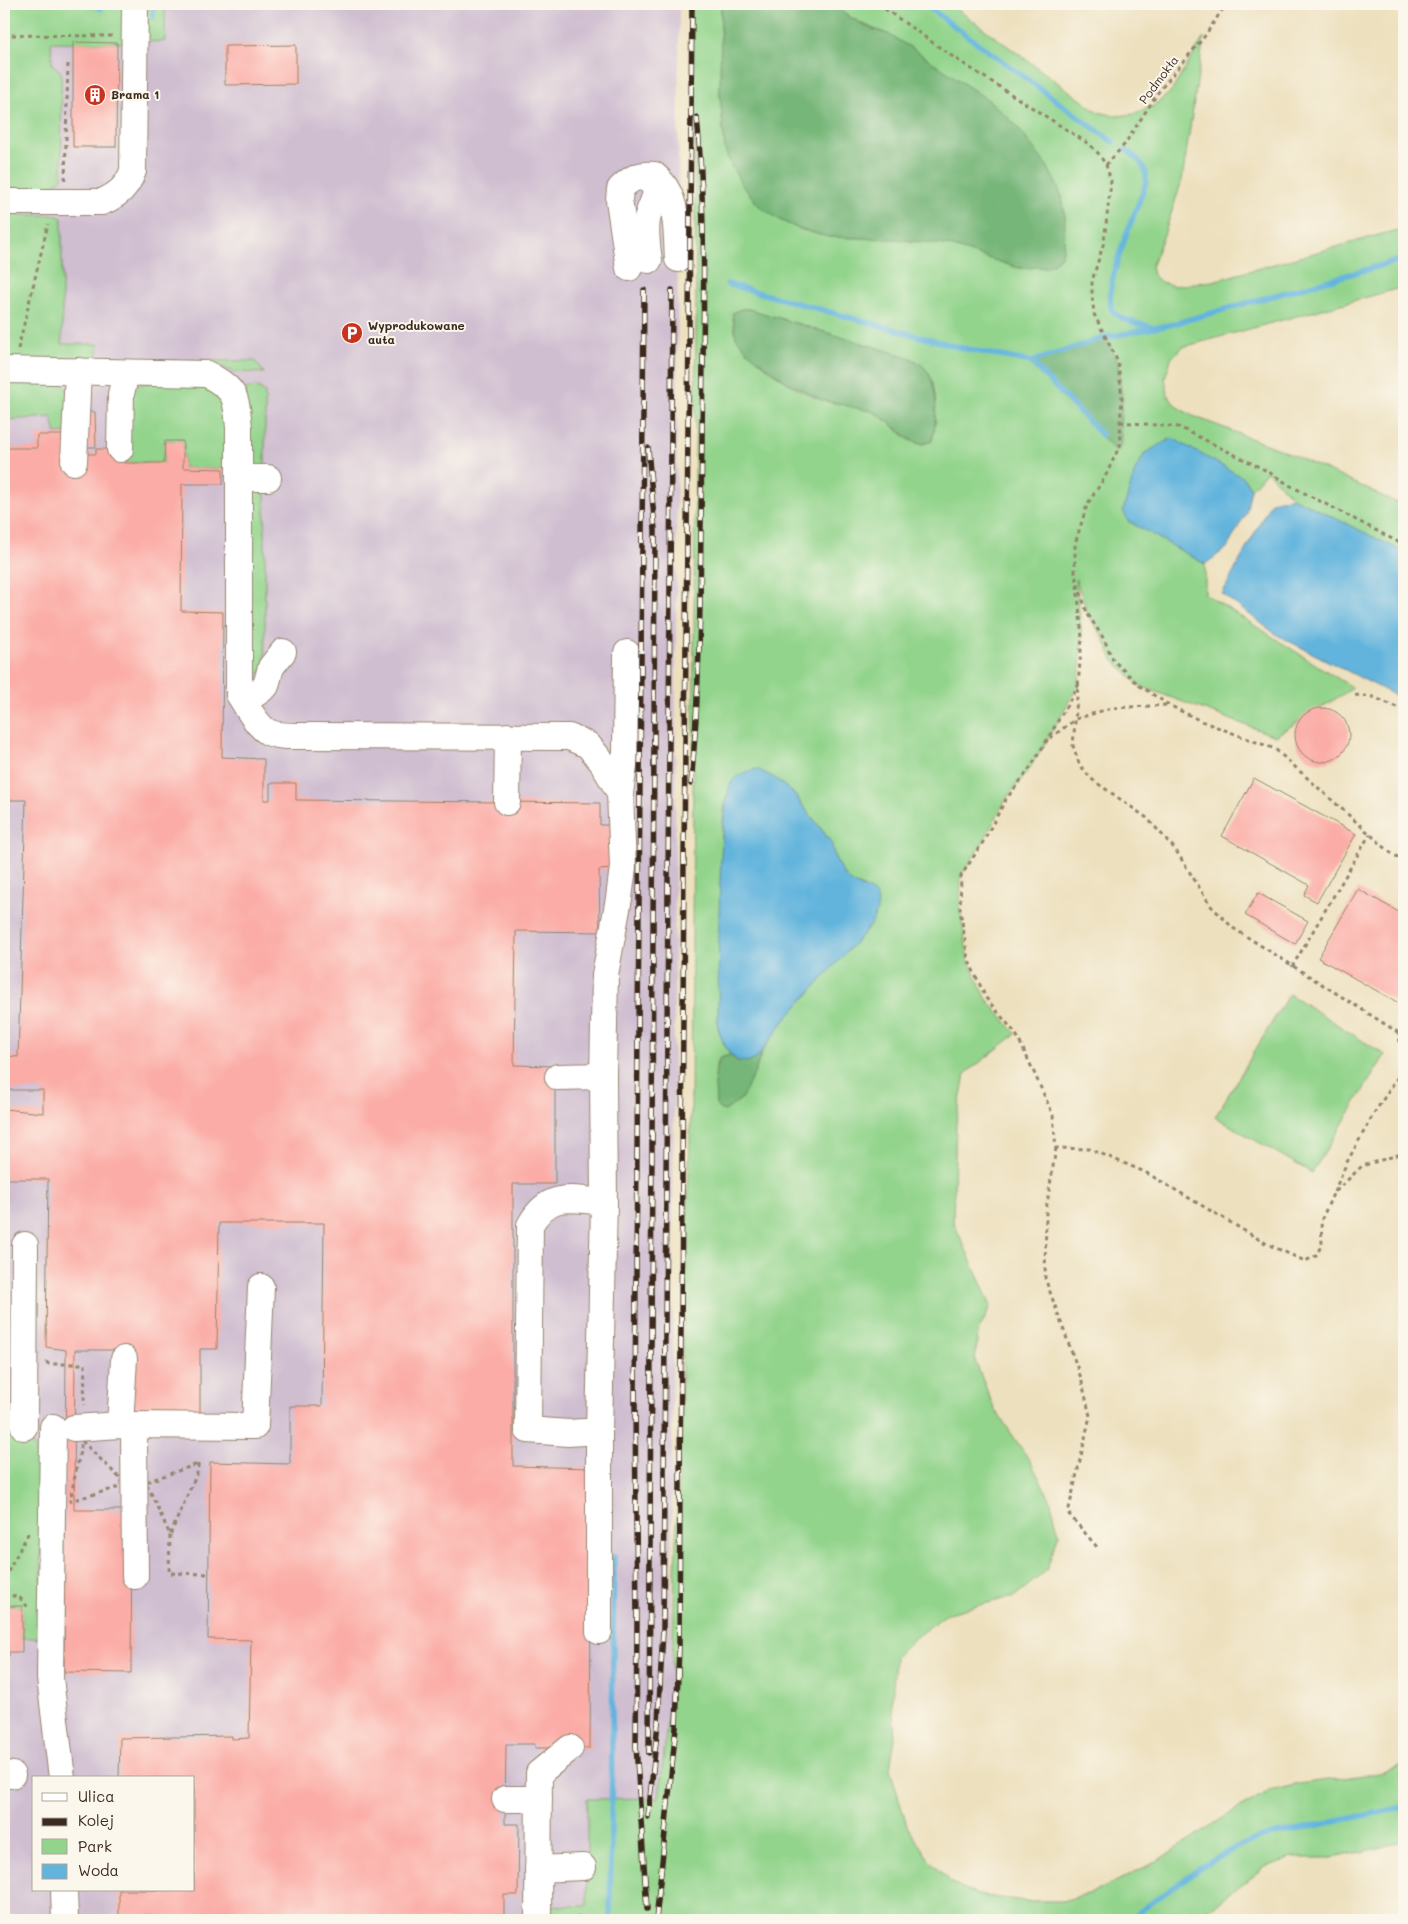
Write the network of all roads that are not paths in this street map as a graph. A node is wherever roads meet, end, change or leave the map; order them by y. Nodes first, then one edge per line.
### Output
1 (135, 4) edge
2 (4, 202) edge
3 (678, 259) dead end
4 (639, 264) dead end
5 (8, 370) edge
6 (78, 371) junction
7 (126, 373) junction
8 (120, 449) dead end
9 (74, 462) dead end
10 (240, 478) junction
11 (268, 478) dead end
12 (283, 652) dead end
13 (627, 654) dead end
14 (239, 694) junction
15 (508, 736) junction
16 (620, 793) junction
17 (508, 802) dead end
18 (603, 1076) junction
19 (558, 1077) dead end
20 (604, 1202) junction
21 (25, 1245) dead end
22 (260, 1287) dead end
23 (124, 1359) dead end
24 (127, 1425) junction
25 (14, 1426) edge
26 (72, 1426) junction
27 (599, 1432) junction
28 (135, 1576) dead end
29 (599, 1631) dead end
30 (570, 1748) dead end
31 (62, 1776) edge
32 (506, 1799) dead end
33 (539, 1799) junction
34 (583, 1867) dead end
35 (538, 1869) junction
36 (64, 1892) edge
37 (65, 1920) edge
38 (538, 1920) edge

1 - 2 lane
3 - 4 lane
5 - 6 lane
6 - 7 lane
6 - 9 lane
7 - 8 lane
7 - 10 lane
10 - 11 lane
10 - 14 lane
12 - 14 lane
13 - 16 lane
14 - 15 lane
15 - 16 lane
15 - 17 lane
16 - 18 lane
18 - 19 lane
18 - 20 lane
20 - 27 lane
20 - 27 lane
21 - 25 lane
22 - 24 lane
23 - 24 lane
24 - 26 lane
24 - 28 lane
25 - 26 lane
26 - 31 lane
27 - 29 lane
30 - 33 lane
32 - 33 lane
33 - 35 lane
34 - 35 lane
35 - 38 lane
36 - 37 lane

